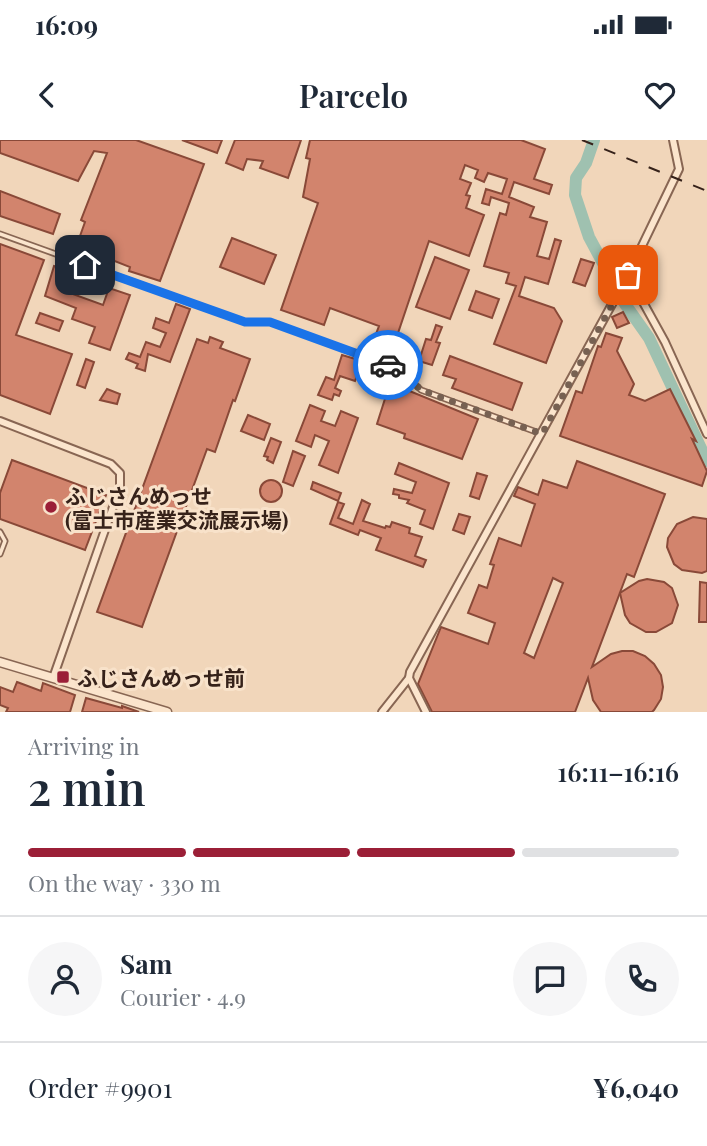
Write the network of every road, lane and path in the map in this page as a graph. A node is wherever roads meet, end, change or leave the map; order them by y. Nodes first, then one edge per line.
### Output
1 (675, 141) edge
2 (0, 234) edge
3 (628, 275) junction
4 (0, 421) edge
5 (542, 434) junction
6 (707, 434) edge
7 (0, 532) edge
8 (0, 554) edge
9 (0, 662) edge
10 (53, 678) junction
11 (409, 678) junction
12 (167, 712) edge
13 (382, 712) edge
14 (426, 712) edge

1 - 3 street
2 - 5 lane
3 - 5 street
3 - 6 street
4 - 10 street
5 - 11 street
7 - 8 lane
9 - 10 street
10 - 12 street
11 - 13 street
11 - 14 street

